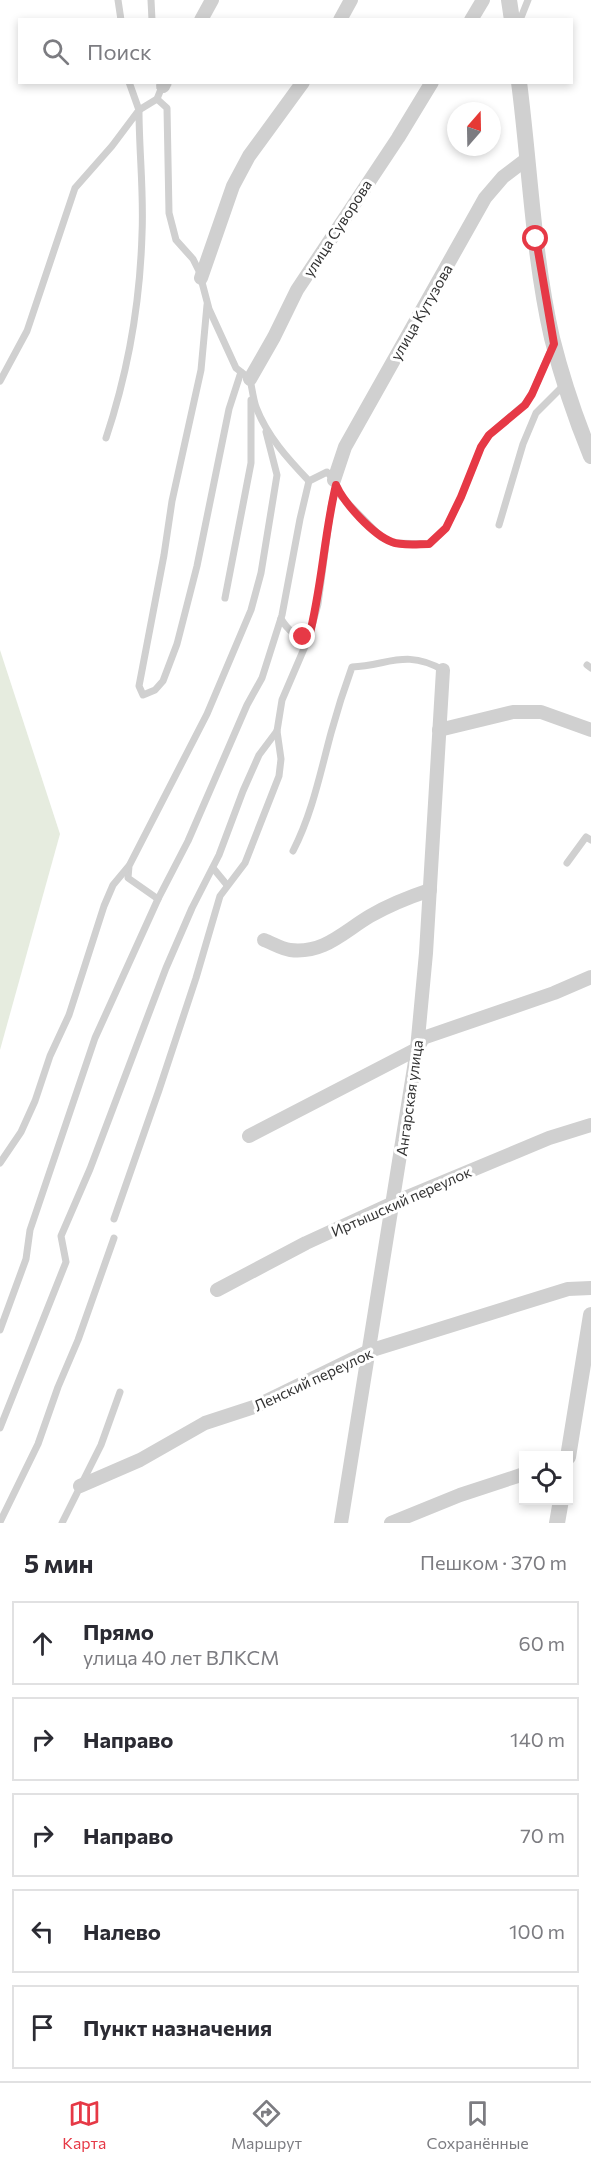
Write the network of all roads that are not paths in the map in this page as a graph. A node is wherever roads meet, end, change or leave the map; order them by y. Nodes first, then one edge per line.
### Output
1 (118, 0) edge
2 (151, 0) edge
3 (212, 0) edge
4 (351, 0) edge
5 (483, 0) edge
6 (509, 0) edge
7 (528, 0) edge
8 (121, 18) edge
9 (152, 18) edge
10 (202, 18) edge
11 (341, 18) edge
12 (472, 18) edge
13 (512, 18) edge
14 (521, 18) edge
15 (130, 84) edge
16 (164, 84) edge
17 (302, 84) edge
18 (431, 84) edge
19 (519, 84) edge
20 (157, 99) junction
21 (140, 110) junction
22 (528, 158) junction
23 (201, 278) junction
24 (207, 302) junction
25 (554, 344) junction
26 (248, 378) junction
27 (0, 381) edge
28 (565, 384) junction
29 (261, 418) junction
30 (106, 438) dead end
31 (591, 456) edge
32 (309, 481) junction
33 (335, 482) junction
34 (499, 525) dead end
35 (225, 598) dead end
36 (281, 619) junction
37 (309, 637) junction
38 (443, 670) joint
39 (439, 730) junction
40 (591, 730) edge
41 (277, 731) junction
42 (591, 840) edge
43 (293, 851) dead end
44 (567, 863) dead end
45 (129, 866) junction
46 (213, 868) junction
47 (227, 885) junction
48 (430, 890) junction
49 (158, 899) junction
50 (264, 940) dead end
51 (591, 977) edge
52 (417, 1049) junction
53 (591, 1125) edge
54 (249, 1136) dead end
55 (0, 1163) edge
56 (393, 1203) junction
57 (114, 1219) dead end
58 (114, 1238) dead end
59 (591, 1288) edge
60 (217, 1290) dead end
61 (591, 1315) edge
62 (0, 1330) edge
63 (369, 1351) junction
64 (120, 1392) dead end
65 (0, 1428) edge
66 (569, 1451) edge
67 (519, 1476) edge
68 (80, 1486) junction
69 (560, 1505) edge
70 (0, 1522) edge
71 (62, 1523) edge
72 (341, 1523) edge
73 (391, 1523) edge
74 (557, 1523) edge

1 - 8 lane
2 - 9 lane
3 - 10 street
4 - 11 street
5 - 12 street
6 - 13 street
7 - 14 lane
15 - 21 lane
16 - 20 lane
17 - 23 street
18 - 26 street, улица Суворова
19 - 22 street
20 - 21 lane
20 - 23 lane
21 - 27 lane
21 - 30 lane
22 - 25 street
22 - 33 street, улица Кутузова
23 - 24 lane
24 - 26 lane
24 - 26 lane
25 - 28 street
25 - 33 lane
26 - 29 lane
26 - 35 lane
28 - 31 street
28 - 34 lane
29 - 32 lane
29 - 45 lane
32 - 33 lane
32 - 36 lane
33 - 37 lane
36 - 37 lane
36 - 49 lane
37 - 41 lane
38 - 39 street, Ангарская улица
38 - 43 lane
39 - 40 street
39 - 48 street, Ангарская улица
41 - 46 lane
41 - 47 lane
42 - 44 lane
45 - 49 lane
45 - 55 lane
46 - 47 lane
46 - 65 lane
47 - 57 lane
48 - 50 street
48 - 52 street, Ангарская улица
49 - 62 lane
51 - 52 street
52 - 54 street
52 - 56 street, Ангарская улица
53 - 56 street, Иртышский переулок
56 - 60 street, Иртышский переулок
56 - 63 street, Ангарская улица
58 - 70 lane
59 - 63 street, Ленский переулок
61 - 66 street
63 - 68 street, Ленский переулок
63 - 72 street, Ангарская улица
64 - 68 lane
67 - 73 street
68 - 71 lane
69 - 74 street

